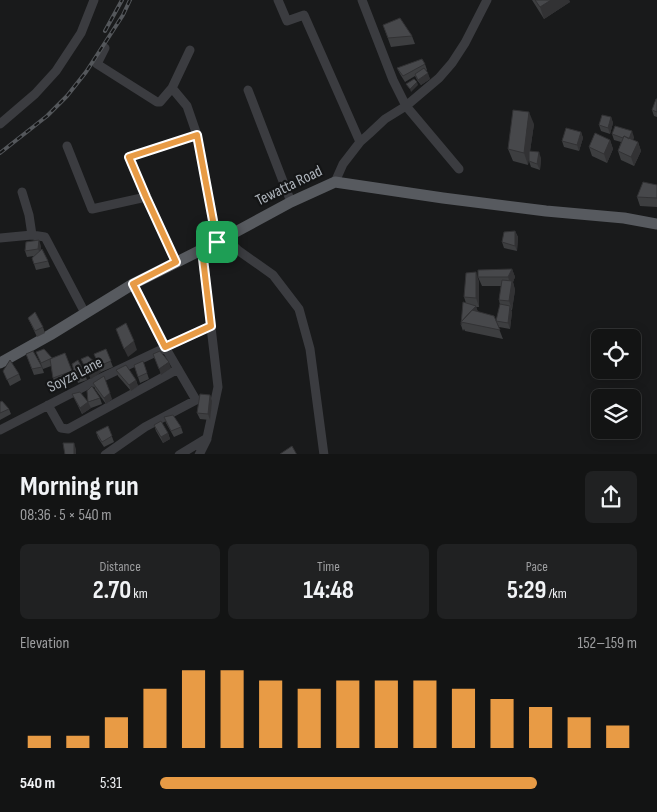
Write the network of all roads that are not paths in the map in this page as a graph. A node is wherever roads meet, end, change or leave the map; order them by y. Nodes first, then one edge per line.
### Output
1 (94, 0) edge
2 (278, 0) edge
3 (362, 0) edge
4 (487, 0) edge
5 (105, 48) dead end
6 (190, 50) dead end
7 (172, 88) junction
8 (248, 90) dead end
9 (406, 106) junction
10 (0, 124) edge
11 (197, 135) junction
12 (360, 142) junction
13 (67, 146) dead end
14 (459, 169) dead end
15 (335, 182) junction
16 (22, 192) dead end
17 (146, 197) junction
18 (291, 202) junction
19 (657, 224) edge
20 (32, 235) junction
21 (0, 238) edge
22 (221, 240) junction
23 (202, 250) junction
24 (176, 262) junction
25 (133, 284) junction
26 (85, 313) junction
27 (211, 326) junction
28 (165, 347) junction
29 (0, 363) edge
30 (178, 370) junction
31 (48, 405) junction
32 (0, 430) edge
33 (207, 438) junction
34 (105, 454) edge
35 (179, 454) edge
36 (199, 454) edge
37 (324, 454) edge

1 - 10 street
2 - 12 street
3 - 9 street
4 - 9 street
5 - 7 street
6 - 7 street
7 - 11 street
8 - 18 street
9 - 12 street
9 - 14 street
11 - 17 street
11 - 22 street
12 - 15 street
13 - 17 street
15 - 18 main road, Tewatta Road
15 - 19 main road, Tewatta Road
16 - 20 street
17 - 24 street
18 - 22 main road, Tewatta Road
20 - 21 street
20 - 26 street
22 - 23 main road, Tewatta Road
22 - 37 street
23 - 24 main road, Tewatta Road
23 - 27 street
24 - 25 main road, Tewatta Road
25 - 26 main road, Tewatta Road
25 - 28 street
26 - 29 main road, Tewatta Road
27 - 28 street, Soyza Lane
27 - 33 street
28 - 30 street
28 - 31 street, Soyza Lane
30 - 31 street
30 - 34 street
31 - 32 street, Soyza Lane
33 - 35 street
33 - 36 street

